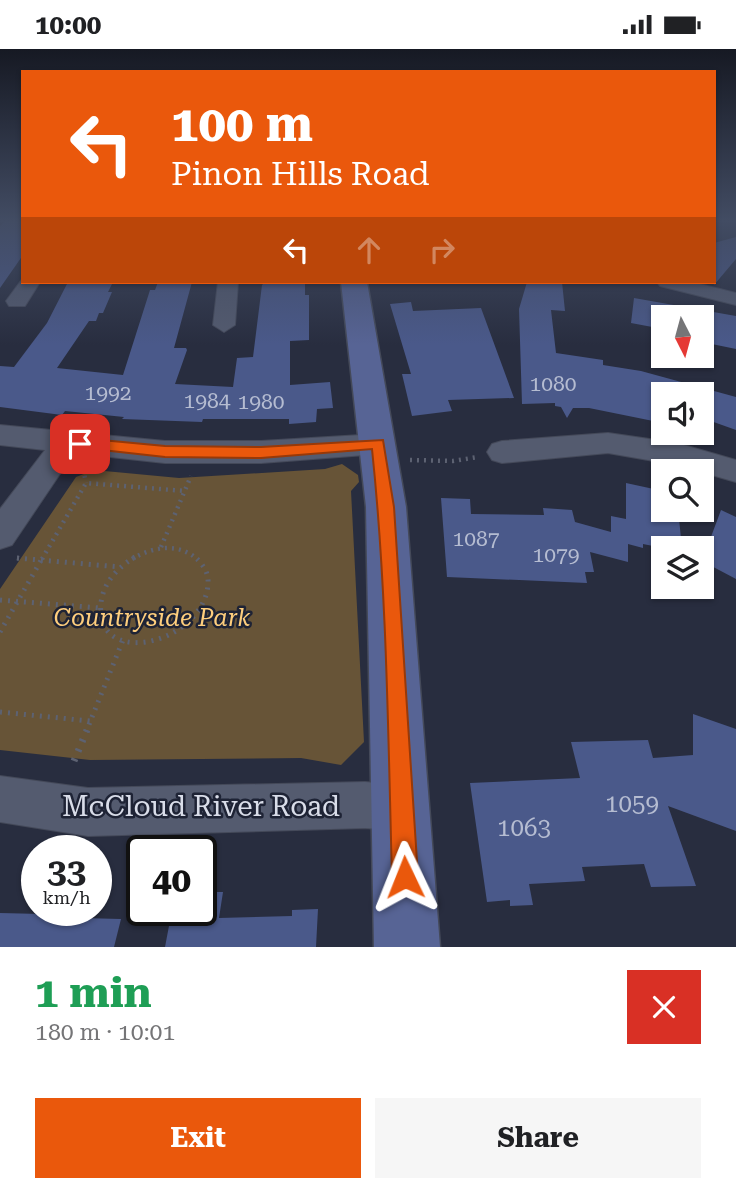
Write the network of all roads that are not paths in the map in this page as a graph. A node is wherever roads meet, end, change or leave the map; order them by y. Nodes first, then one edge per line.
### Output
1 (29, 284) edge
2 (227, 284) edge
3 (354, 284) edge
4 (675, 284) edge
5 (736, 299) edge
6 (18, 301) dead end
7 (224, 325) dead end
8 (0, 435) edge
9 (66, 442) junction
10 (394, 452) junction
11 (502, 452) road end
12 (736, 471) edge
13 (9, 547) edge
14 (0, 799) edge
15 (402, 808) junction
16 (407, 947) edge

1 - 6 street
2 - 7 street
3 - 10 street
4 - 5 street
8 - 9 street
9 - 10 street
9 - 13 street
10 - 15 street
11 - 12 street
14 - 15 street, McCloud River Road
15 - 16 street

